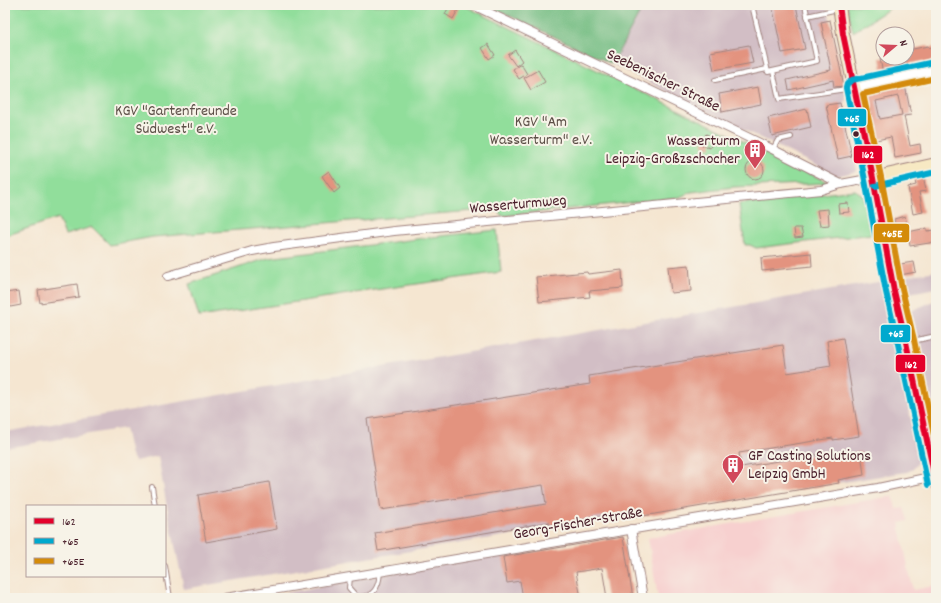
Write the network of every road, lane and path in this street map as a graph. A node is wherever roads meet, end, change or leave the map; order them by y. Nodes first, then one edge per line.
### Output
1 (473, 5) edge
2 (752, 5) edge
3 (805, 5) edge
4 (839, 7) edge
5 (808, 16) junction
6 (767, 69) junction
7 (936, 70) edge
8 (773, 71) junction
9 (715, 80) dead end
10 (854, 88) junction
11 (791, 137) dead end
12 (772, 149) junction
13 (936, 164) edge
14 (873, 178) junction
15 (840, 184) junction
16 (168, 276) dead end
17 (936, 336) edge
18 (906, 342) junction
19 (935, 480) edge
20 (152, 487) dead end
21 (155, 505) edge
22 (631, 529) junction
23 (166, 572) edge
24 (380, 572) junction
25 (350, 577) junction
26 (170, 598) edge
27 (225, 598) edge
28 (643, 598) edge

1 - 12 street, Seebenischer Straße
2 - 6 lane
3 - 5 lane
4 - 5 lane
4 - 10 main road
5 - 8 lane
6 - 8 lane
6 - 9 lane
7 - 10 street
8 - 10 lane
10 - 14 main road
11 - 12 lane
12 - 15 street, Seebenischer Straße
13 - 14 main road
14 - 15 street, Wasserturmweg
14 - 18 main road
15 - 16 street, Wasserturmweg
17 - 18 lane
18 - 19 main road
19 - 22 street, Georg-Fischer-Straße
20 - 21 lane
22 - 24 street, Georg-Fischer-Straße
22 - 28 street
23 - 26 lane
24 - 25 street, Georg-Fischer-Straße
24 - 25 lane
25 - 27 street, Georg-Fischer-Straße

